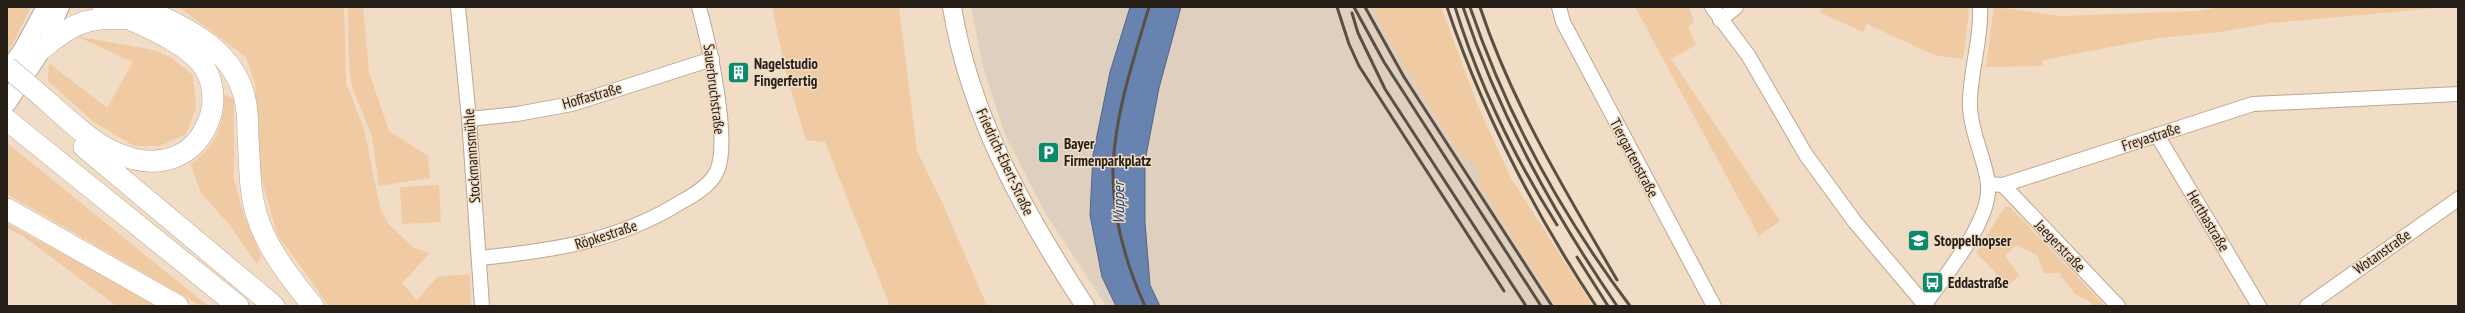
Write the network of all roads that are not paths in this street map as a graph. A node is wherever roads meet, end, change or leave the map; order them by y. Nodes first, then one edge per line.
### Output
1 (46, 7) edge
2 (62, 7) edge
3 (103, 7) edge
4 (458, 7) edge
5 (699, 7) edge
6 (952, 7) edge
7 (1559, 7) edge
8 (1712, 7) edge
9 (1736, 7) edge
10 (1980, 7) edge
11 (135, 13) edge
12 (1720, 20) junction
13 (42, 49) junction
14 (712, 59) junction
15 (7, 67) edge
16 (7, 72) edge
17 (7, 82) edge
18 (2458, 94) edge
19 (16, 106) edge
20 (470, 119) junction
21 (2157, 135) junction
22 (717, 171) joint
23 (1988, 184) junction
24 (2003, 185) junction
25 (2458, 199) edge
26 (7, 209) edge
27 (479, 258) junction
28 (1924, 305) edge
29 (178, 306) edge
30 (238, 306) edge
31 (274, 306) edge
32 (313, 306) edge
33 (482, 306) edge
34 (1085, 306) edge
35 (1714, 306) edge
36 (2118, 306) edge
37 (2259, 306) edge
38 (2307, 306) edge

1 - 16 main road
2 - 13 street
3 - 11 highway
4 - 20 street, Stockmannsmühle
5 - 14 street, Sauerbruchstraße
6 - 34 main road, Friedrich-Ebert-Straße
7 - 35 street, Tiergartenstraße
8 - 12 street
9 - 12 street
10 - 23 street
11 - 13 highway
11 - 19 highway
11 - 32 highway
12 - 28 street
13 - 19 main road
14 - 20 street, Hoffastraße
14 - 22 street, Sauerbruchstraße
15 - 19 highway, bridge
17 - 19 highway
18 - 21 street, Freyastraße
19 - 30 highway
19 - 31 highway
20 - 27 street, Stockmannsmühle
21 - 24 street, Freyastraße
21 - 37 street, Herthastraße
22 - 27 street, Röpkestraße
23 - 24 street, Freyastraße
23 - 28 street
24 - 36 street, Jaegerstraße
25 - 38 street, Wotanstraße
26 - 29 highway
27 - 33 street, Stockmannsmühle

